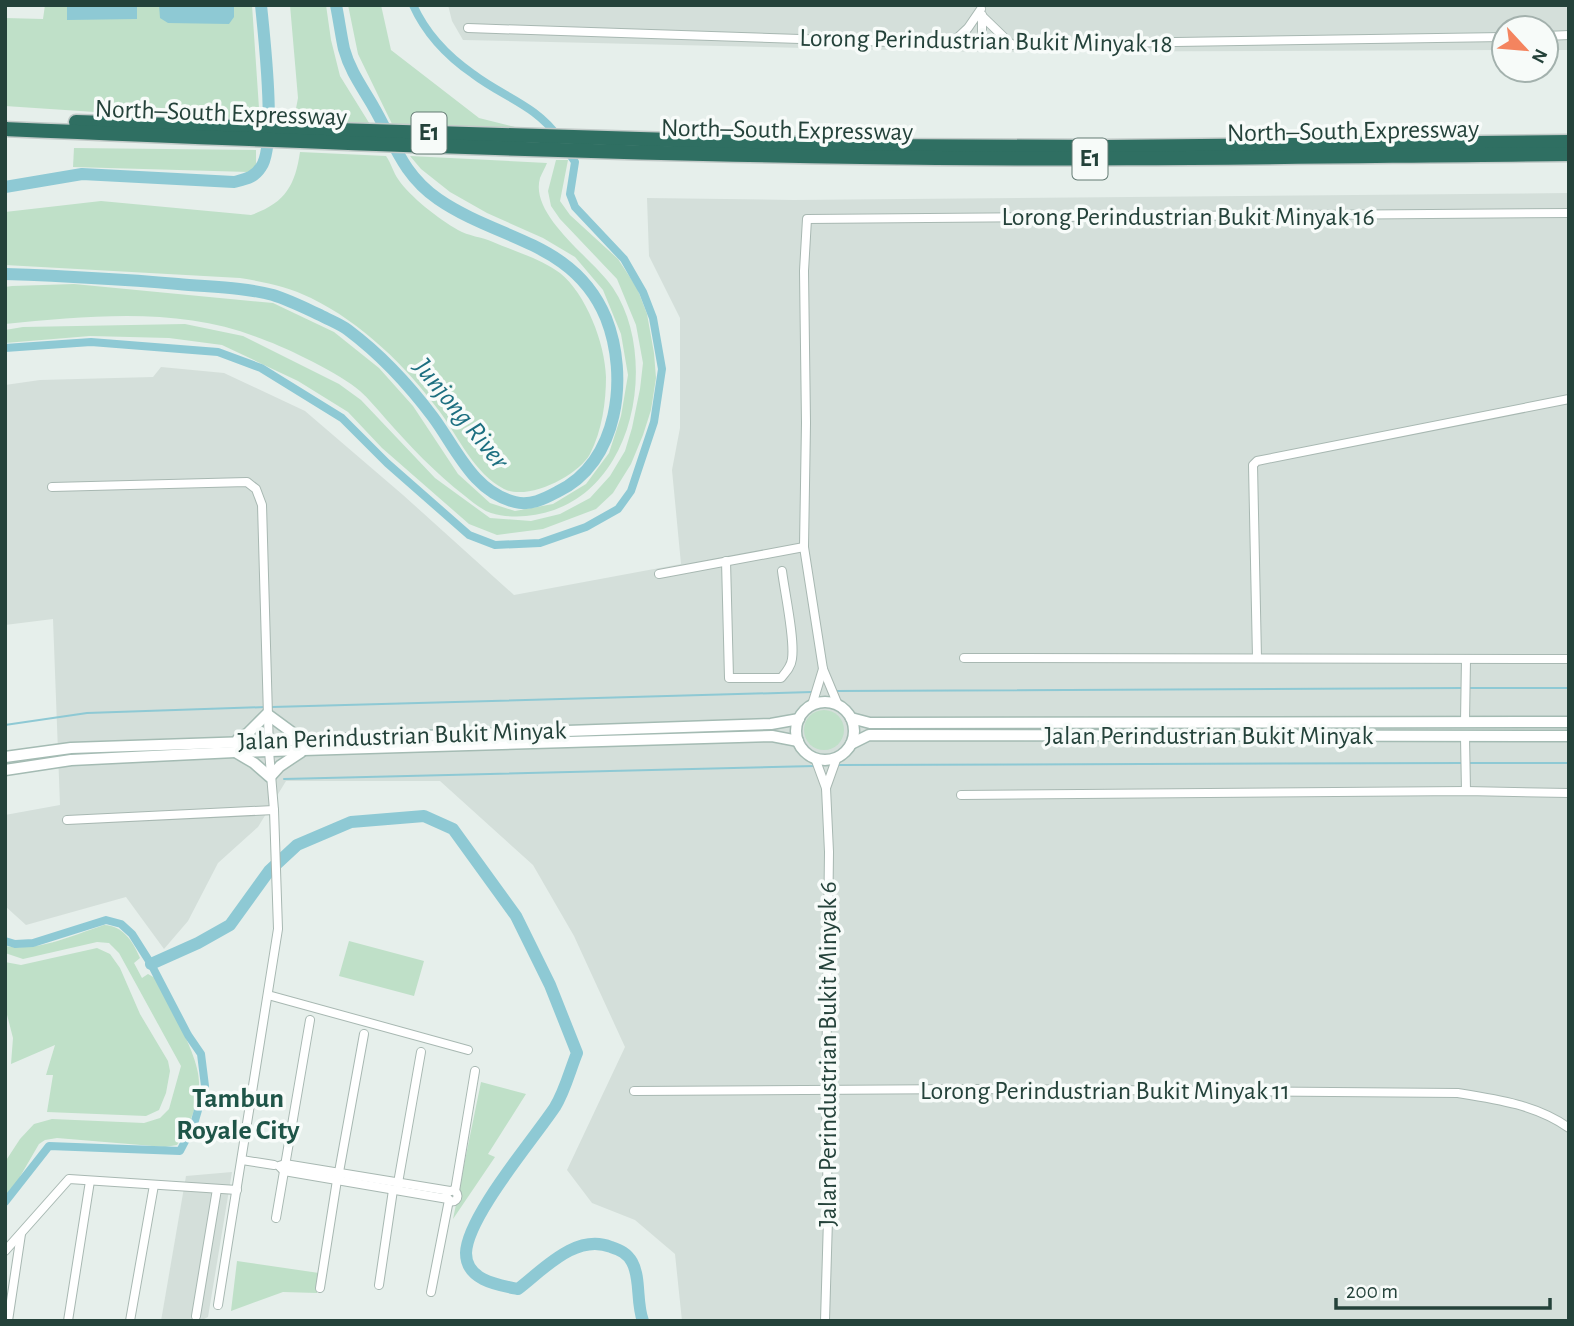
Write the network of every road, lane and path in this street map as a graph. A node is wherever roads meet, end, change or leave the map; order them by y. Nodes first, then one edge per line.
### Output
1 (981, 10) edge
2 (468, 28) dead end
3 (1490, 37) edge
4 (951, 44) junction
5 (982, 45) junction
6 (1012, 45) junction
7 (5, 120) edge
8 (5, 129) edge
9 (246, 133) junction
10 (1569, 142) edge
11 (611, 145) junction
12 (1569, 154) edge
13 (1569, 212) edge
14 (1569, 399) edge
15 (52, 487) dead end
16 (804, 547) junction
17 (726, 561) junction
18 (782, 571) dead end
19 (659, 574) dead end
20 (964, 658) dead end
21 (1257, 658) junction
22 (1569, 659) edge
23 (1466, 662) junction
24 (823, 669) junction
25 (814, 700) junction
26 (837, 701) junction
27 (267, 710) junction
28 (851, 718) junction
29 (1465, 718) junction
30 (799, 719) junction
31 (1569, 722) edge
32 (1569, 736) edge
33 (798, 741) junction
34 (1465, 741) junction
35 (851, 744) junction
36 (302, 745) junction
37 (235, 746) junction
38 (268, 746) junction
39 (5, 757) edge
40 (816, 761) junction
41 (835, 764) junction
42 (5, 770) edge
43 (270, 777) junction
44 (1465, 786) junction
45 (825, 788) junction
46 (1569, 793) edge
47 (961, 795) dead end
48 (274, 810) junction
49 (67, 820) dead end
50 (268, 995) junction
51 (310, 1020) dead end
52 (364, 1034) dead end
53 (468, 1050) dead end
54 (421, 1052) dead end
55 (475, 1071) dead end
56 (634, 1091) dead end
57 (826, 1091) junction
58 (1569, 1128) edge
59 (242, 1160) junction
60 (274, 1166) dead end
61 (284, 1168) junction
62 (338, 1176) junction
63 (90, 1181) junction
64 (154, 1185) junction
65 (396, 1186) junction
66 (217, 1189) junction
67 (237, 1190) junction
68 (450, 1195) junction
69 (276, 1218) dead end
70 (22, 1234) junction
71 (5, 1251) edge
72 (379, 1285) dead end
73 (320, 1288) dead end
74 (431, 1292) dead end
75 (218, 1305) dead end
76 (196, 1316) dead end
77 (8, 1321) edge
78 (68, 1321) edge
79 (130, 1321) edge
80 (825, 1321) edge

1 - 4 street
1 - 5 street
1 - 6 street
2 - 4 street, Lorong Perindustrian Bukit Minyak 18
3 - 6 street, Lorong Perindustrian Bukit Minyak 18
4 - 5 street, Lorong Perindustrian Bukit Minyak 18
5 - 6 street, Lorong Perindustrian Bukit Minyak 18
7 - 9 highway, North–South Expressway / E1
8 - 9 highway, North–South Expressway / E1
9 - 11 highway, North–South Expressway / E1
10 - 11 highway, North–South Expressway / E1
11 - 12 highway, North–South Expressway / E1
13 - 16 street, Lorong Perindustrian Bukit Minyak 16
14 - 21 street
15 - 27 street
16 - 17 street
16 - 24 street
17 - 18 street
17 - 19 street
20 - 21 street
21 - 23 street
22 - 23 street
23 - 29 street
24 - 25 street
24 - 26 street
25 - 26 main road
25 - 30 main road
26 - 28 main road
27 - 36 main road
27 - 37 main road
27 - 38 street
28 - 29 main road, Jalan Perindustrian Bukit Minyak
28 - 35 main road
29 - 31 main road, Jalan Perindustrian Bukit Minyak
30 - 33 main road
30 - 36 main road, Jalan Perindustrian Bukit Minyak
32 - 34 main road, Jalan Perindustrian Bukit Minyak
33 - 36 main road, Jalan Perindustrian Bukit Minyak
33 - 40 main road
34 - 35 main road, Jalan Perindustrian Bukit Minyak
34 - 44 street
35 - 41 main road
36 - 38 main road, Jalan Perindustrian Bukit Minyak
36 - 43 main road
37 - 38 main road, Jalan Perindustrian Bukit Minyak
37 - 39 main road, Jalan Perindustrian Bukit Minyak
37 - 42 main road, Jalan Perindustrian Bukit Minyak
37 - 43 main road
38 - 43 street
40 - 41 main road
40 - 45 street
41 - 45 street
43 - 48 street
44 - 46 street
44 - 47 street
45 - 57 street, Jalan Perindustrian Bukit Minyak 6
48 - 49 street
48 - 50 street
50 - 53 street
50 - 59 street
51 - 61 street
52 - 62 street
54 - 65 street
55 - 68 street
56 - 57 street, Lorong Perindustrian Bukit Minyak 11
57 - 58 street, Lorong Perindustrian Bukit Minyak 11
57 - 80 street, Jalan Perindustrian Bukit Minyak 6
59 - 60 street
59 - 67 street
61 - 62 street
61 - 69 street
62 - 65 street
62 - 73 street
63 - 64 street
63 - 70 street
63 - 78 street
64 - 66 street
64 - 79 street
65 - 68 street
65 - 72 street
66 - 67 street
66 - 76 street
67 - 75 street
68 - 74 street
70 - 71 street
70 - 77 street

